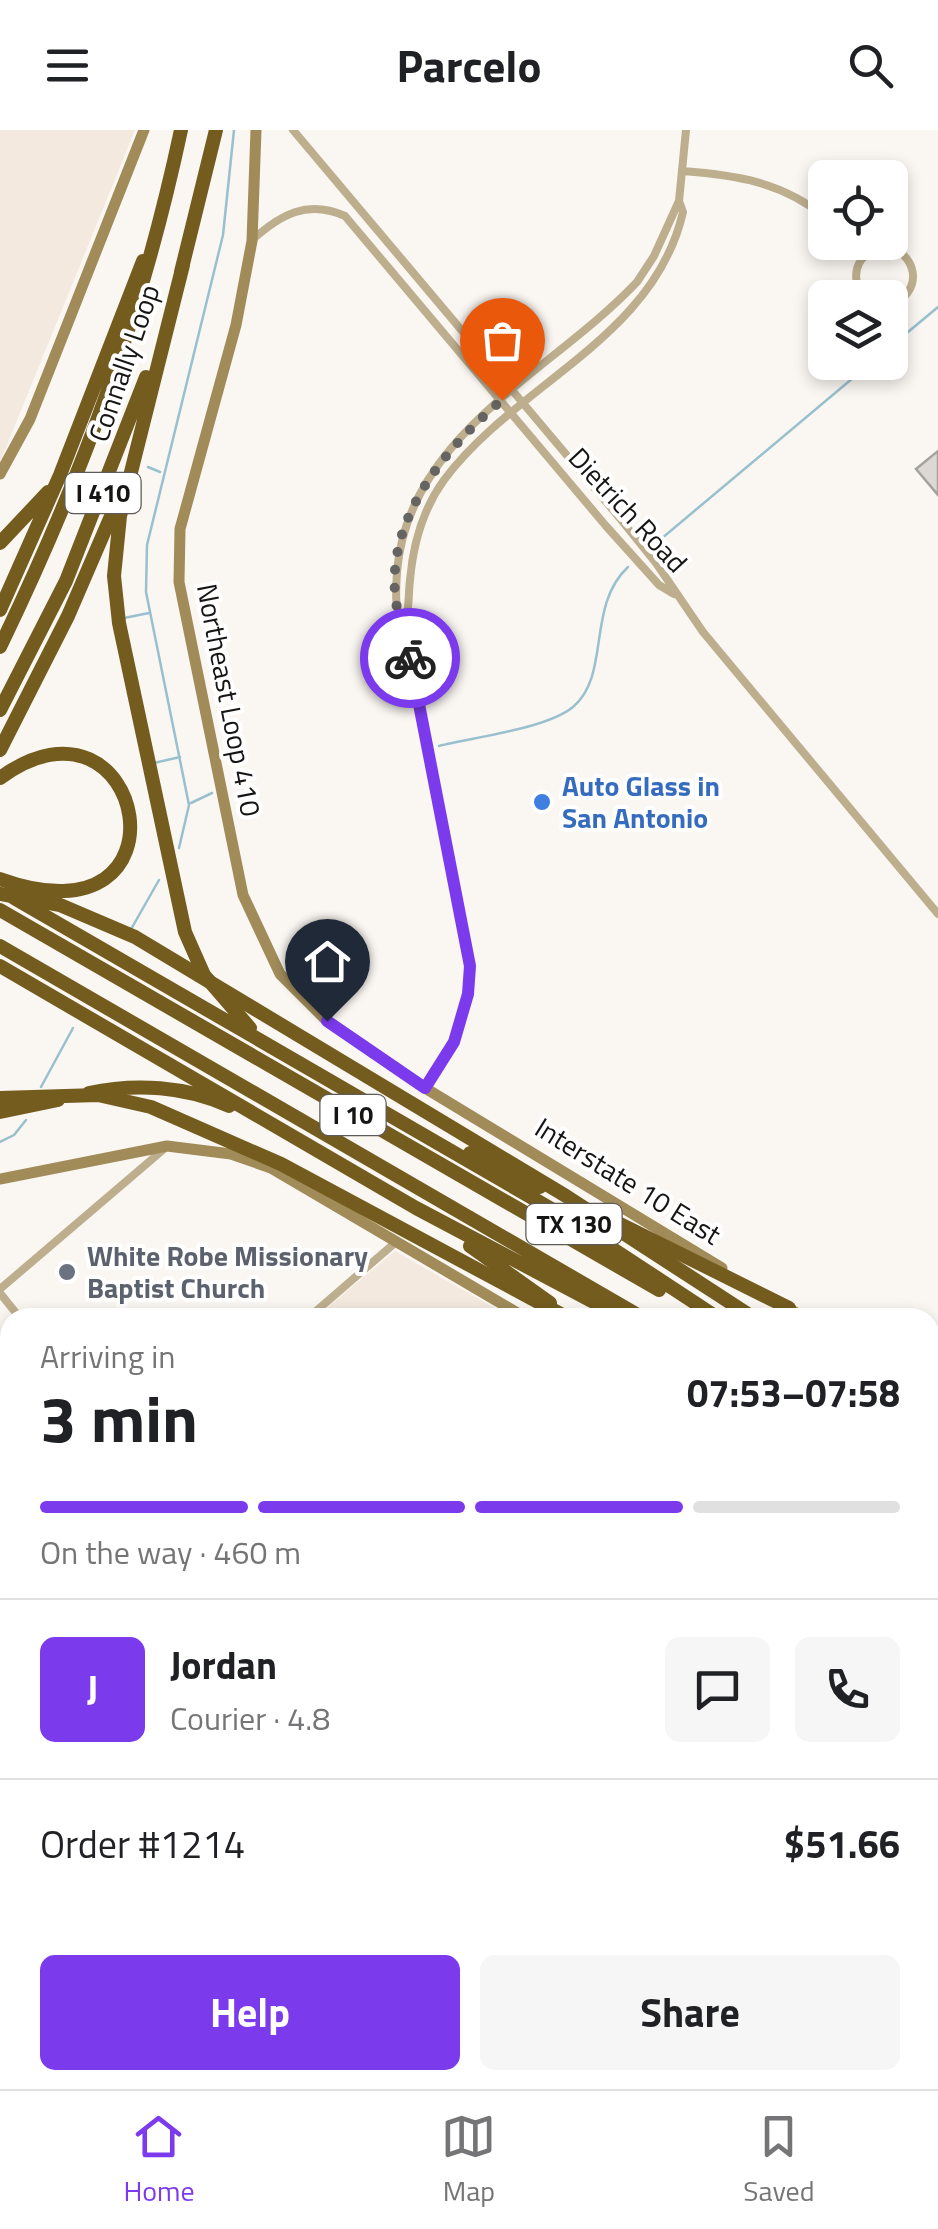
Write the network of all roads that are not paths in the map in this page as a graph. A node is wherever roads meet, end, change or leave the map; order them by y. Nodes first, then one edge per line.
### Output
1 (144, 130) edge
2 (181, 130) edge
3 (216, 130) edge
4 (256, 130) edge
5 (293, 130) edge
6 (686, 130) edge
7 (683, 171) junction
8 (679, 201) junction
9 (165, 205) junction
10 (357, 205) junction
11 (808, 207) edge
12 (345, 216) junction
13 (252, 240) junction
14 (908, 258) edge
15 (183, 265) junction
16 (908, 292) edge
17 (513, 390) junction
18 (502, 400) junction
19 (524, 404) junction
20 (512, 413) junction
21 (135, 457) junction
22 (0, 474) edge
23 (60, 475) junction
24 (0, 543) edge
25 (674, 594) junction
26 (0, 610) edge
27 (404, 625) junction
28 (0, 647) edge
29 (0, 710) edge
30 (0, 750) edge
31 (0, 778) edge
32 (0, 879) edge
33 (0, 892) edge
34 (0, 910) edge
35 (938, 914) edge
36 (0, 946) edge
37 (0, 966) edge
38 (274, 1048) junction
39 (425, 1088) junction
40 (0, 1098) edge
41 (0, 1112) edge
42 (427, 1137) junction
43 (306, 1144) junction
44 (167, 1146) junction
45 (0, 1178) edge
46 (416, 1208) junction
47 (396, 1242) junction
48 (0, 1291) edge
49 (320, 1308) edge
50 (509, 1308) edge
51 (550, 1308) edge
52 (555, 1308) edge
53 (605, 1308) edge
54 (626, 1308) edge
55 (690, 1308) edge
56 (703, 1308) edge
57 (739, 1308) edge
58 (789, 1308) joint

1 - 22 main road
2 - 9 highway, Connally Loop / I 410
3 - 15 highway, Connally Loop / I 410
4 - 13 main road, Northeast Loop 410
5 - 10 street, Dietrich Road
6 - 7 street
7 - 8 street
7 - 11 street
8 - 17 street
8 - 19 street
9 - 23 highway
9 - 28 highway, Connally Loop / I 410
10 - 12 street
10 - 17 street, Dietrich Road
12 - 13 street
12 - 18 street, Dietrich Road
13 - 39 main road, Northeast Loop 410
14 - 16 street
15 - 21 highway
15 - 29 highway, Connally Loop / I 410
17 - 18 street
17 - 19 street, Dietrich Road
18 - 20 street, Dietrich Road
18 - 27 street
19 - 20 street
19 - 25 street, Dietrich Road
20 - 25 street, Dietrich Road
20 - 27 street
21 - 30 highway
21 - 38 highway
23 - 24 highway
23 - 26 highway
25 - 35 street, Dietrich Road
27 - 39 street
31 - 32 highway
33 - 38 highway, TX 130
33 - 57 highway, bridge
34 - 55 highway, I 10
36 - 54 highway, I 10
37 - 43 highway
38 - 42 highway, TX 130
39 - 58 main road, Interstate 10 East
40 - 51 highway, bridge
41 - 43 highway, TX 130
42 - 56 highway, TX 130
42 - 58 highway
43 - 46 highway, TX 130
44 - 45 main road
44 - 47 main road
44 - 48 street
46 - 52 highway
46 - 53 highway, TX 130
47 - 49 street
47 - 50 main road

